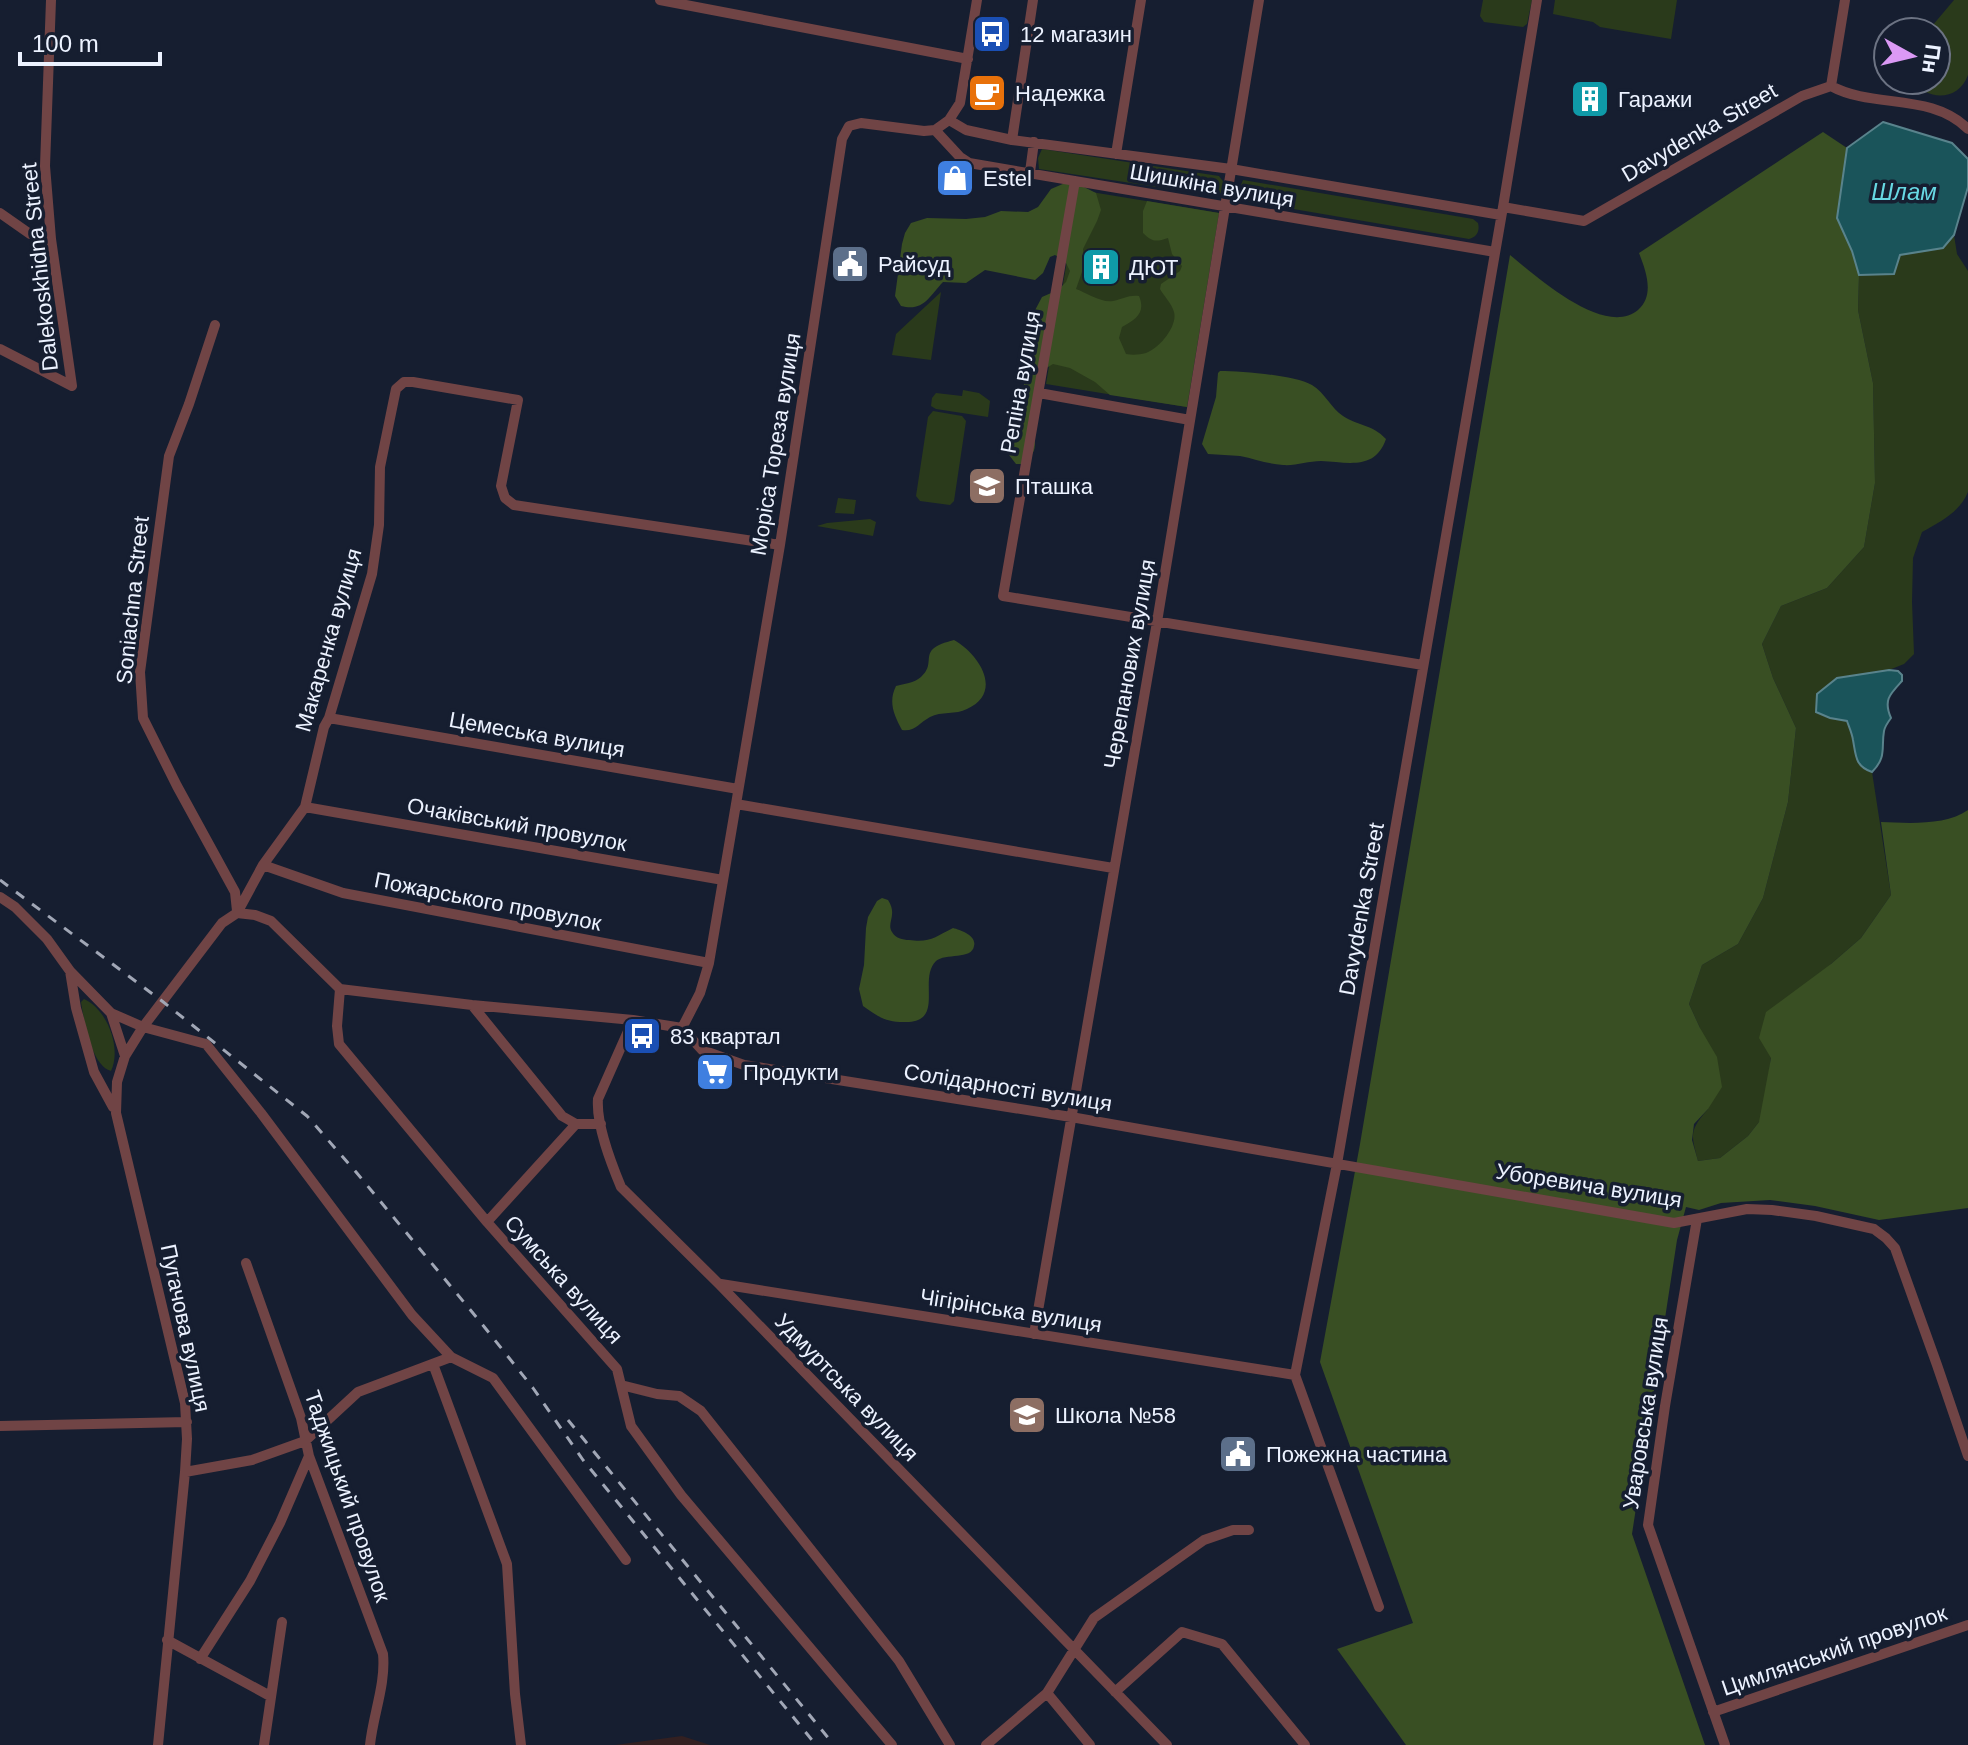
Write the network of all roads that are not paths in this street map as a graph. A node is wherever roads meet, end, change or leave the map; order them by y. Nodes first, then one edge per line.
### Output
1 (51, 0) edge
2 (660, 0) edge
3 (977, 0) edge
4 (1033, 0) edge
5 (1141, 0) edge
6 (1259, 0) edge
7 (1537, 0) edge
8 (1845, 0) edge
9 (968, 59) junction
10 (1831, 86) junction
11 (949, 120) junction
12 (1968, 129) edge
13 (935, 130) junction
14 (1012, 140) junction
15 (1034, 142) junction
16 (1116, 154) junction
17 (1231, 169) junction
18 (1030, 172) junction
19 (1075, 181) junction
20 (1225, 208) junction
21 (1502, 211) junction
22 (0, 213) edge
23 (51, 239) junction
24 (1495, 252) junction
25 (215, 325) dead end
26 (0, 349) edge
27 (1039, 393) junction
28 (1190, 420) junction
29 (780, 545) junction
30 (1157, 622) junction
31 (1423, 665) junction
32 (329, 718) junction
33 (738, 789) junction
34 (736, 804) junction
35 (305, 807) junction
36 (263, 865) junction
37 (1113, 868) junction
38 (723, 880) junction
39 (0, 897) edge
40 (237, 913) junction
41 (709, 963) junction
42 (70, 971) junction
43 (340, 989) junction
44 (472, 1005) junction
45 (111, 1013) junction
46 (633, 1020) junction
47 (143, 1027) junction
48 (682, 1028) junction
49 (125, 1056) junction
50 (116, 1113) junction
51 (1071, 1117) junction
52 (576, 1124) junction
53 (601, 1124) junction
54 (1337, 1164) junction
55 (1697, 1219) junction
56 (487, 1222) junction
57 (246, 1263) dead end
58 (719, 1284) junction
59 (1034, 1334) junction
60 (451, 1357) junction
61 (433, 1364) junction
62 (1295, 1375) junction
63 (621, 1385) junction
64 (187, 1422) junction
65 (0, 1426) edge
66 (305, 1441) junction
67 (309, 1456) junction
68 (1968, 1456) edge
69 (185, 1472) junction
70 (1249, 1530) dead end
71 (626, 1560) dead end
72 (1379, 1607) dead end
73 (282, 1622) dead end
74 (1968, 1625) edge
75 (167, 1640) junction
76 (1073, 1649) junction
77 (200, 1659) junction
78 (1115, 1692) junction
79 (1047, 1693) junction
80 (270, 1696) junction
81 (1713, 1712) junction
82 (158, 1745) edge
83 (264, 1745) edge
84 (370, 1745) edge
85 (521, 1745) edge
86 (892, 1745) edge
87 (950, 1745) edge
88 (986, 1745) edge
89 (1090, 1745) edge
90 (1167, 1745) edge
91 (1305, 1745) edge
92 (1725, 1745) edge

1 - 23 street, Dalekoskhidna Street
2 - 9 street
3 - 9 street
4 - 14 street
5 - 16 street
6 - 17 street, Черепанових вулиця
7 - 21 street, Davydenka Street
8 - 10 street
9 - 11 street
10 - 12 street
10 - 21 street, Davydenka Street
11 - 13 street
11 - 14 street
13 - 18 street, Шишкiна вулиця
13 - 29 street, Моріса Тореза вулиця
14 - 15 street
15 - 16 street
15 - 18 street
16 - 17 street
17 - 20 street, Черепанових вулиця
17 - 21 street
18 - 19 street, Шишкiна вулиця
19 - 20 street, Шишкiна вулиця
19 - 27 street, Репiна вулиця
20 - 24 street, Шишкiна вулиця
20 - 28 street, Черепанових вулиця
21 - 24 street, Davydenka Street
22 - 23 street
23 - 26 street, Dalekoskhidna Street
24 - 31 street, Davydenka Street
25 - 40 street, Soniachna Street
27 - 28 street
27 - 30 street, Репiна вулиця
28 - 30 street, Черепанових вулиця
29 - 32 street, Макаренка вулиця
29 - 33 street, Моріса Тореза вулиця
30 - 31 street, Репiна вулиця
30 - 37 street, Черепанових вулиця
31 - 54 street, Davydenka Street
32 - 33 street, Цемеська вулиця
32 - 35 street, Макаренка вулиця
33 - 34 street, Моріса Тореза вулиця
34 - 37 street
34 - 38 street, Моріса Тореза вулиця
35 - 36 street, Макаренка вулиця
35 - 38 street, Очакiвський провулок
36 - 40 street, Макаренка вулиця
36 - 41 street, Пожарського провулок
37 - 51 street, Черепанових вулиця
38 - 41 street, Моріса Тореза вулиця
39 - 42 street
40 - 43 street
40 - 47 street, Пугачова вулиця
41 - 48 street, Моріса Тореза вулиця
42 - 45 street
42 - 50 street, Пугачова вулиця
43 - 44 street
43 - 56 street, Сумська вулиця
44 - 46 street
44 - 52 street
45 - 47 street
45 - 49 street
46 - 48 street
46 - 53 street, Удмуртська вулиця
47 - 49 street, Пугачова вулиця
47 - 60 street
48 - 51 street, Солідарності вулиця
49 - 50 street, Пугачова вулиця
50 - 64 street, Пугачова вулиця
51 - 54 street, Солідарності вулиця
51 - 59 street, Черепанових вулиця
52 - 53 street
52 - 56 street
53 - 58 street, Удмуртська вулиця
54 - 55 street, Уборевича вулиця
54 - 62 street, Davydenka Street
55 - 68 street, Уборевича вулиця
55 - 81 street, Уваровська вулиця
56 - 63 street, Сумська вулиця
57 - 66 street, Таджицький провулок
58 - 59 street, Чiгiрiнська вулиця
58 - 76 street, Удмуртська вулиця
59 - 62 street, Чiгiрiнська вулиця
60 - 61 street
60 - 71 street
61 - 66 street
61 - 85 street
62 - 72 street
63 - 86 street, Сумська вулиця
63 - 87 street
64 - 65 street
64 - 69 street, Пугачова вулиця
66 - 67 street, Таджицький провулок
66 - 69 street
67 - 77 street
67 - 84 street, Таджицький провулок
69 - 75 street, Пугачова вулиця
70 - 76 street
73 - 80 street
74 - 81 street, Цимлянський провулок
75 - 77 street
75 - 82 street, Пугачова вулиця
76 - 78 street, Удмуртська вулиця
76 - 79 street
77 - 80 street
78 - 90 street, Удмуртська вулиця
78 - 91 street
79 - 88 street
79 - 89 street
80 - 83 street
81 - 92 street, Уваровська вулиця

